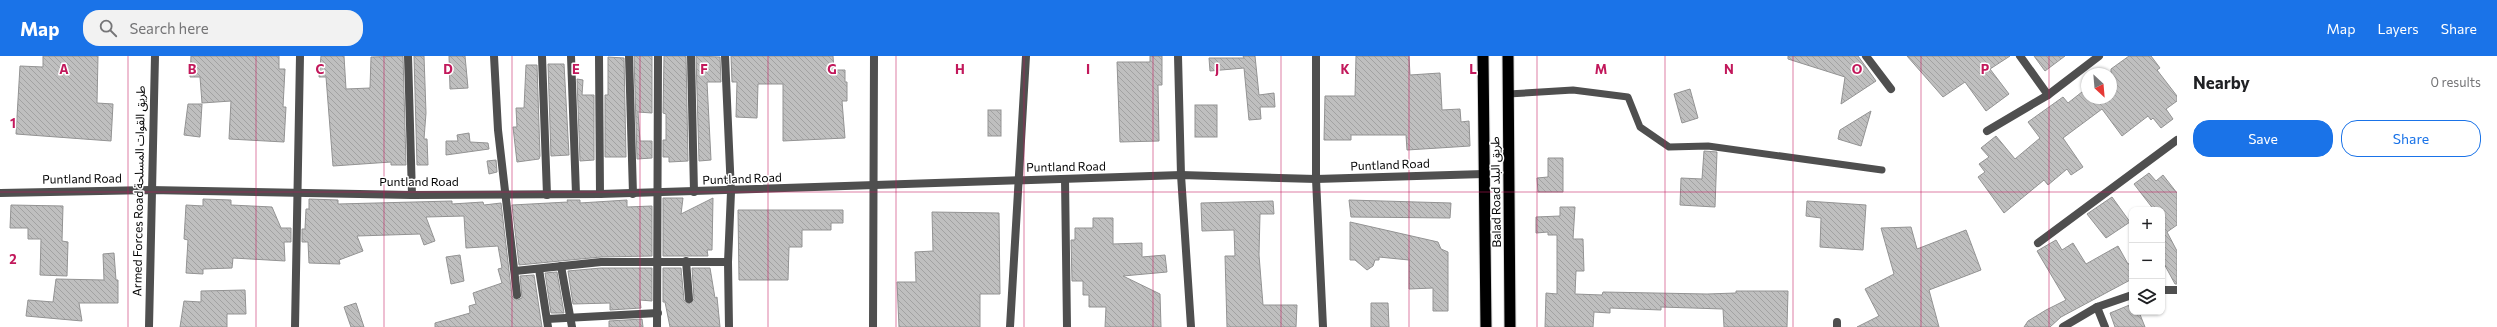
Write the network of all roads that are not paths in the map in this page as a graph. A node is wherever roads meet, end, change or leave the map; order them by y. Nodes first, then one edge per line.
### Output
1 (155, 56) edge
2 (300, 56) edge
3 (408, 56) edge
4 (494, 56) edge
5 (542, 56) edge
6 (571, 56) edge
7 (599, 56) edge
8 (629, 56) edge
9 (658, 56) edge
10 (691, 56) edge
11 (726, 56) edge
12 (874, 56) edge
13 (1026, 56) edge
14 (1178, 56) edge
15 (1316, 56) edge
16 (1483, 56) edge
17 (1508, 56) edge
18 (1866, 56) edge
19 (2020, 56) edge
20 (2099, 56) edge
21 (1891, 90) dead end
22 (1508, 94) junction
23 (2048, 95) junction
24 (1987, 131) dead end
25 (2177, 140) edge
26 (1882, 170) dead end
27 (1484, 174) junction
28 (1181, 175) junction
29 (1065, 179) junction
30 (1019, 180) junction
31 (1316, 180) junction
32 (872, 184) junction
33 (150, 190) junction
34 (298, 192) junction
35 (694, 192) junction
36 (731, 192) junction
37 (0, 193) edge
38 (658, 193) junction
39 (507, 194) junction
40 (576, 194) junction
41 (600, 194) junction
42 (632, 194) junction
43 (412, 195) junction
44 (547, 195) junction
45 (2038, 243) dead end
46 (686, 260) junction
47 (658, 261) junction
48 (728, 262) junction
49 (561, 266) junction
50 (539, 268) junction
51 (515, 271) junction
52 (2165, 290) edge
53 (2177, 290) edge
54 (517, 295) dead end
55 (2129, 296) edge
56 (689, 299) dead end
57 (2097, 307) junction
58 (658, 313) junction
59 (571, 317) junction
60 (547, 323) edge
61 (148, 327) edge
62 (295, 327) edge
63 (572, 327) edge
64 (657, 327) edge
65 (729, 327) edge
66 (873, 327) edge
67 (1010, 327) edge
68 (1067, 327) edge
69 (1191, 327) edge
70 (1323, 327) edge
71 (1486, 327) edge
72 (1510, 327) edge
73 (2063, 327) edge
74 (2105, 327) edge

1 - 33 street, Armed Forces Road طريق القوات المسلحة
2 - 34 street
3 - 43 street
4 - 39 street
5 - 44 street
6 - 40 street
7 - 41 street
8 - 42 street
9 - 38 street
10 - 35 street
11 - 36 street
12 - 32 street
13 - 30 street
14 - 28 street
15 - 31 street
16 - 27 highway, Balad Road طريق البلد
17 - 22 highway, Balad Road طريق البلد
18 - 21 street
19 - 23 street
20 - 23 street
22 - 26 lane
22 - 72 highway, Balad Road طريق البلد
23 - 24 street
25 - 45 street
27 - 31 street, Puntland Road
27 - 71 highway, Balad Road طريق البلد
28 - 29 street, Puntland Road
28 - 31 street, Puntland Road
28 - 69 street
29 - 30 street, Puntland Road
29 - 68 street
30 - 32 street, Puntland Road
30 - 67 street
31 - 70 street
32 - 36 street, Puntland Road
32 - 66 street
33 - 34 street, Puntland Road
33 - 37 street, Puntland Road
33 - 61 street, Armed Forces Road طريق القوات المسلحة
34 - 43 street, Puntland Road
34 - 62 street
35 - 36 street, Puntland Road
35 - 38 street, Puntland Road
36 - 48 street
38 - 42 street, Puntland Road
38 - 47 street
39 - 43 street, Puntland Road
39 - 44 street, Puntland Road
39 - 51 street
40 - 41 street, Puntland Road
40 - 44 street, Puntland Road
41 - 42 street, Puntland Road
46 - 47 street
46 - 48 street
46 - 56 street
47 - 49 street
47 - 58 street
48 - 65 street
49 - 50 street
49 - 59 street
50 - 51 street
50 - 60 street
51 - 54 street
52 - 53 street
55 - 57 street
57 - 73 street
57 - 74 street
58 - 59 street
58 - 64 street
59 - 60 street
59 - 63 street

